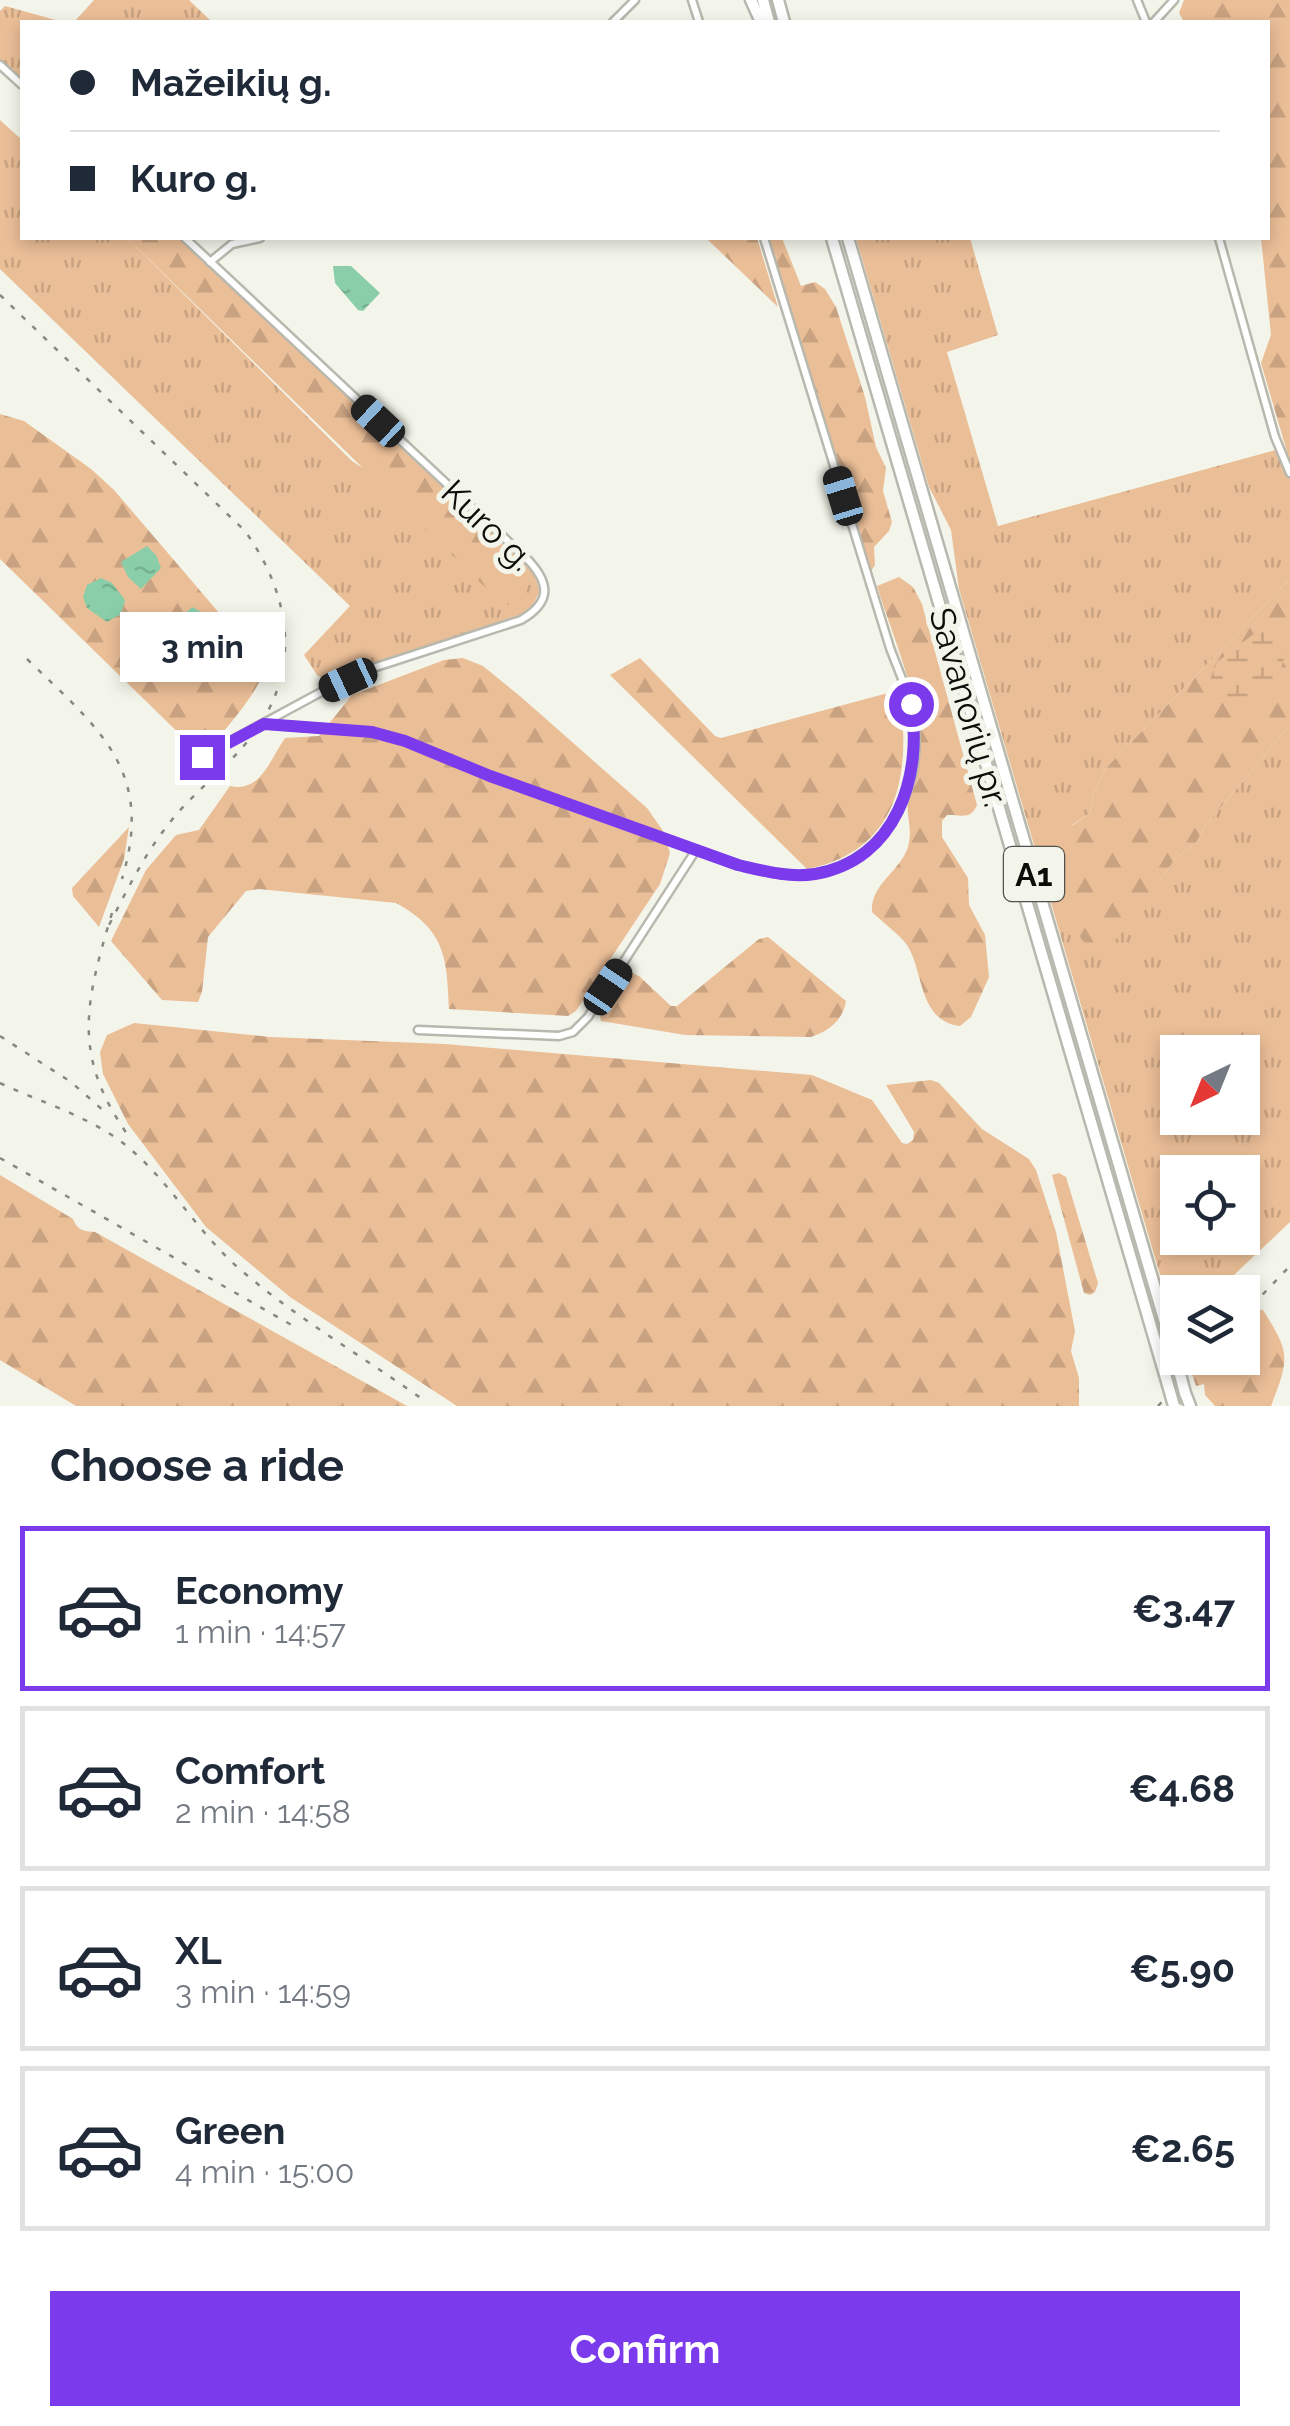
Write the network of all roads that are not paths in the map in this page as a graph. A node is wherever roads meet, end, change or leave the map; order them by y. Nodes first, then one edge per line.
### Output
1 (635, 0) edge
2 (1174, 0) edge
3 (615, 20) edge
4 (1158, 20) edge
5 (0, 65) edge
6 (20, 83) edge
7 (186, 240) edge
8 (251, 240) edge
9 (765, 240) edge
10 (833, 240) edge
11 (849, 240) edge
12 (1220, 240) edge
13 (210, 262) junction
14 (1290, 472) edge
15 (264, 724) junction
16 (202, 757) dead end
17 (696, 850) junction
18 (418, 1030) dead end
19 (1174, 1406) edge
20 (1190, 1406) edge

1 - 3 street
2 - 4 street
5 - 6 street
7 - 13 street, Kuro g.
8 - 13 street
9 - 17 street
10 - 19 highway, Savanorių pr. / A1, bridge
11 - 20 highway, Savanorių pr. / A1, bridge
12 - 14 street
13 - 15 street, Kuro g.
15 - 16 street, Kuro g.
15 - 17 street
17 - 18 street

